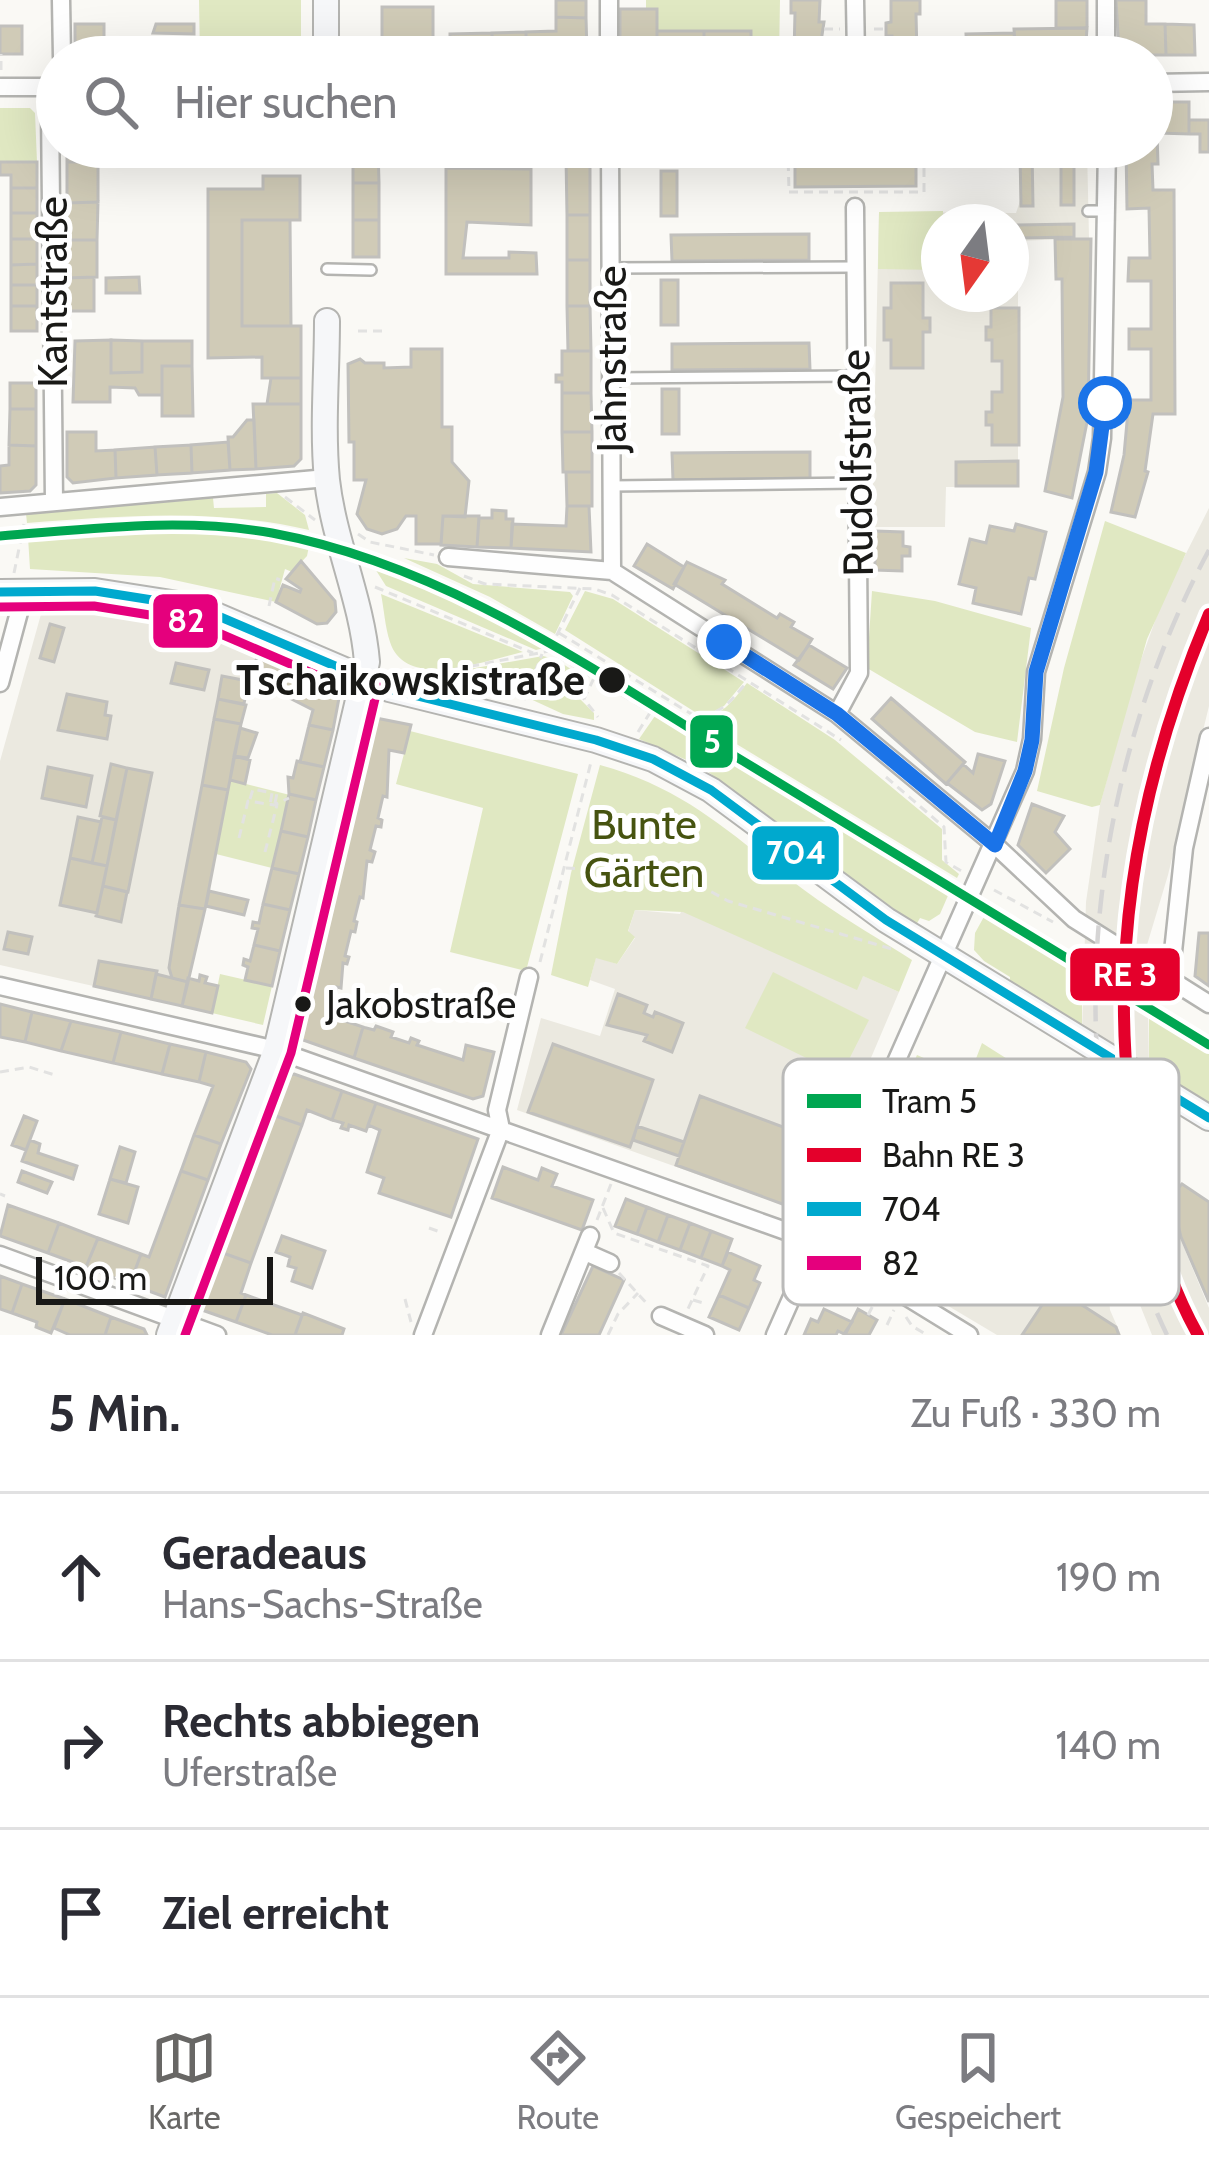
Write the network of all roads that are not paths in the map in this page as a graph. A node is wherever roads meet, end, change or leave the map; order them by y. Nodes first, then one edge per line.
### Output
1 (62, 0) edge
2 (326, 0) edge
3 (609, 0) edge
4 (855, 0) edge
5 (1106, 0) edge
6 (62, 36) edge
7 (326, 36) edge
8 (609, 36) edge
9 (856, 36) edge
10 (1106, 36) edge
11 (1209, 82) edge
12 (1173, 83) edge
13 (36, 86) edge
14 (0, 87) edge
15 (50, 168) edge
16 (610, 168) edge
17 (1107, 168) edge
18 (855, 207) dead end
19 (1088, 211) dead end
20 (1108, 211) junction
21 (855, 267) junction
22 (610, 268) junction
23 (327, 269) dead end
24 (371, 270) dead end
25 (327, 321) dead end
26 (854, 376) junction
27 (611, 378) junction
28 (316, 480) junction
29 (856, 483) junction
30 (611, 486) junction
31 (53, 500) junction
32 (0, 507) edge
33 (448, 552) road end
34 (612, 571) junction
35 (10, 592) edge
36 (364, 679) junction
37 (0, 682) edge
38 (837, 714) junction
39 (1209, 739) edge
40 (995, 845) junction
41 (944, 955) junction
42 (530, 977) road end
43 (1170, 980) junction
44 (0, 986) edge
45 (1209, 1004) edge
46 (276, 1050) junction
47 (898, 1059) edge
48 (1113, 1059) edge
49 (1179, 1100) edge
50 (1209, 1118) edge
51 (501, 1129) junction
52 (783, 1231) edge
53 (0, 1256) edge
54 (610, 1263) road end
55 (788, 1305) edge
56 (920, 1305) edge
57 (661, 1316) road end
58 (172, 1328) edge
59 (417, 1332) edge
60 (217, 1335) edge
61 (550, 1335) edge
62 (705, 1335) edge
63 (775, 1335) edge
64 (969, 1335) edge

1 - 6 street
2 - 7 main road
3 - 8 street
4 - 9 street
5 - 10 street
11 - 12 street
13 - 14 street
15 - 31 street, Kantstraße
16 - 22 street, Jahnstraße
17 - 20 street
18 - 21 street, Rudolfstraße
19 - 20 lane
20 - 40 street
21 - 22 lane
21 - 26 street, Rudolfstraße
22 - 27 street, Jahnstraße
23 - 24 lane
25 - 28 main road
26 - 27 lane
26 - 29 street, Rudolfstraße
27 - 30 street, Jahnstraße
28 - 31 street
28 - 36 main road
29 - 30 lane
29 - 38 street, Rudolfstraße
30 - 34 street, Jahnstraße
31 - 32 street
33 - 34 street
34 - 38 street
35 - 36 main road
35 - 37 street
36 - 41 main road
36 - 46 main road
38 - 40 street
39 - 43 street
40 - 41 street
40 - 43 street
41 - 47 street
41 - 48 main road
42 - 51 street
43 - 45 street
44 - 46 street
46 - 51 street
46 - 58 main road
49 - 50 main road
51 - 52 street
51 - 59 street
53 - 58 street
54 - 61 street
55 - 63 street
56 - 64 street
57 - 62 street
58 - 60 street

